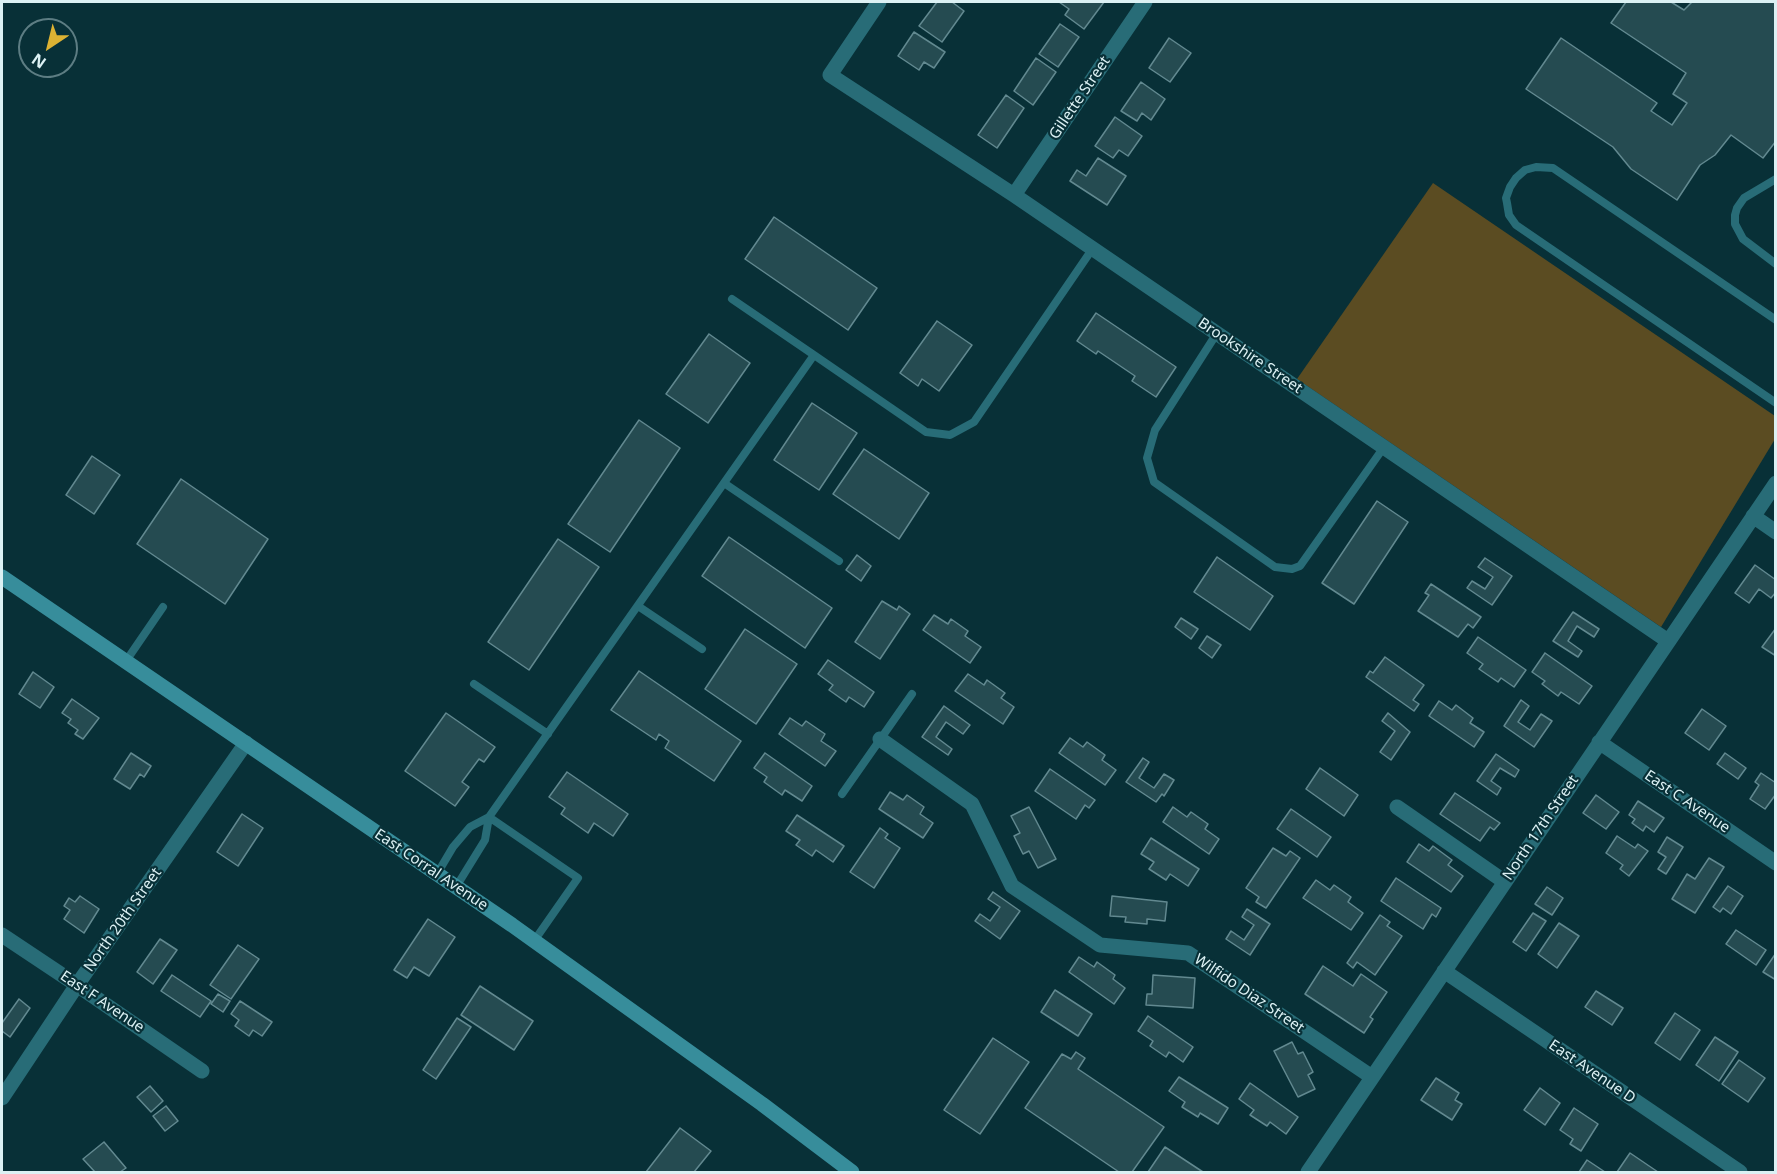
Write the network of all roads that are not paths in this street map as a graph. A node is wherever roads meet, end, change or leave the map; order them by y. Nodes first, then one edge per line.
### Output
1 (879, 2) edge
2 (1145, 2) edge
3 (1776, 179) edge
4 (1014, 195) junction
5 (1093, 248) junction
6 (1776, 264) edge
7 (732, 299) dead end
8 (1776, 320) edge
9 (1216, 333) junction
10 (814, 355) junction
11 (1776, 403) edge
12 (1384, 447) junction
13 (724, 483) junction
14 (1776, 483) edge
15 (1753, 516) junction
16 (1776, 532) edge
17 (839, 561) dead end
18 (2, 577) edge
19 (638, 606) junction
20 (163, 607) dead end
21 (1668, 641) junction
22 (702, 649) dead end
23 (126, 661) junction
24 (474, 684) dead end
25 (912, 694) dead end
26 (548, 734) junction
27 (880, 739) junction
28 (1599, 742) junction
29 (246, 743) junction
30 (842, 794) dead end
31 (1397, 807) dead end
32 (489, 817) junction
33 (1776, 863) edge
34 (437, 874) junction
35 (1505, 882) junction
36 (456, 887) junction
37 (2, 935) edge
38 (534, 941) junction
39 (1444, 971) junction
40 (77, 985) junction
41 (202, 1071) dead end
42 (1372, 1077) junction
43 (2, 1098) edge
44 (852, 1173) edge
45 (1308, 1173) edge
46 (1740, 1173) edge

1 - 4 street, Brookshire Street
2 - 4 street, Gillette Street
3 - 6 lane
4 - 5 street, Brookshire Street
5 - 9 street, Brookshire Street
5 - 10 lane
7 - 10 lane
8 - 11 lane
9 - 12 street, Brookshire Street
9 - 12 lane
10 - 13 lane
12 - 21 street, Brookshire Street
13 - 17 lane
13 - 19 lane
14 - 15 street, North 17th Street
15 - 16 street
15 - 21 street, North 17th Street
18 - 23 main road, East Corral Avenue
19 - 22 lane
19 - 26 lane
20 - 23 lane
21 - 28 street, North 17th Street
23 - 29 main road, East Corral Avenue
24 - 26 lane
25 - 27 lane
26 - 32 lane
27 - 30 lane
27 - 42 street, Wilfido Diaz Street
28 - 33 street, East C Avenue
28 - 35 street, North 17th Street
29 - 34 main road, East Corral Avenue
29 - 40 street, North 20th Street
31 - 35 street
32 - 34 lane
32 - 36 lane
32 - 38 lane
34 - 36 main road, East Corral Avenue
35 - 39 street, North 17th Street
36 - 38 main road, East Corral Avenue
37 - 40 street, East F Avenue
38 - 44 main road, East Corral Avenue
39 - 42 street, North 17th Street
39 - 46 street, East Avenue D
40 - 41 street, East F Avenue
40 - 43 street, North 20th Street
42 - 45 street, North 17th Street

